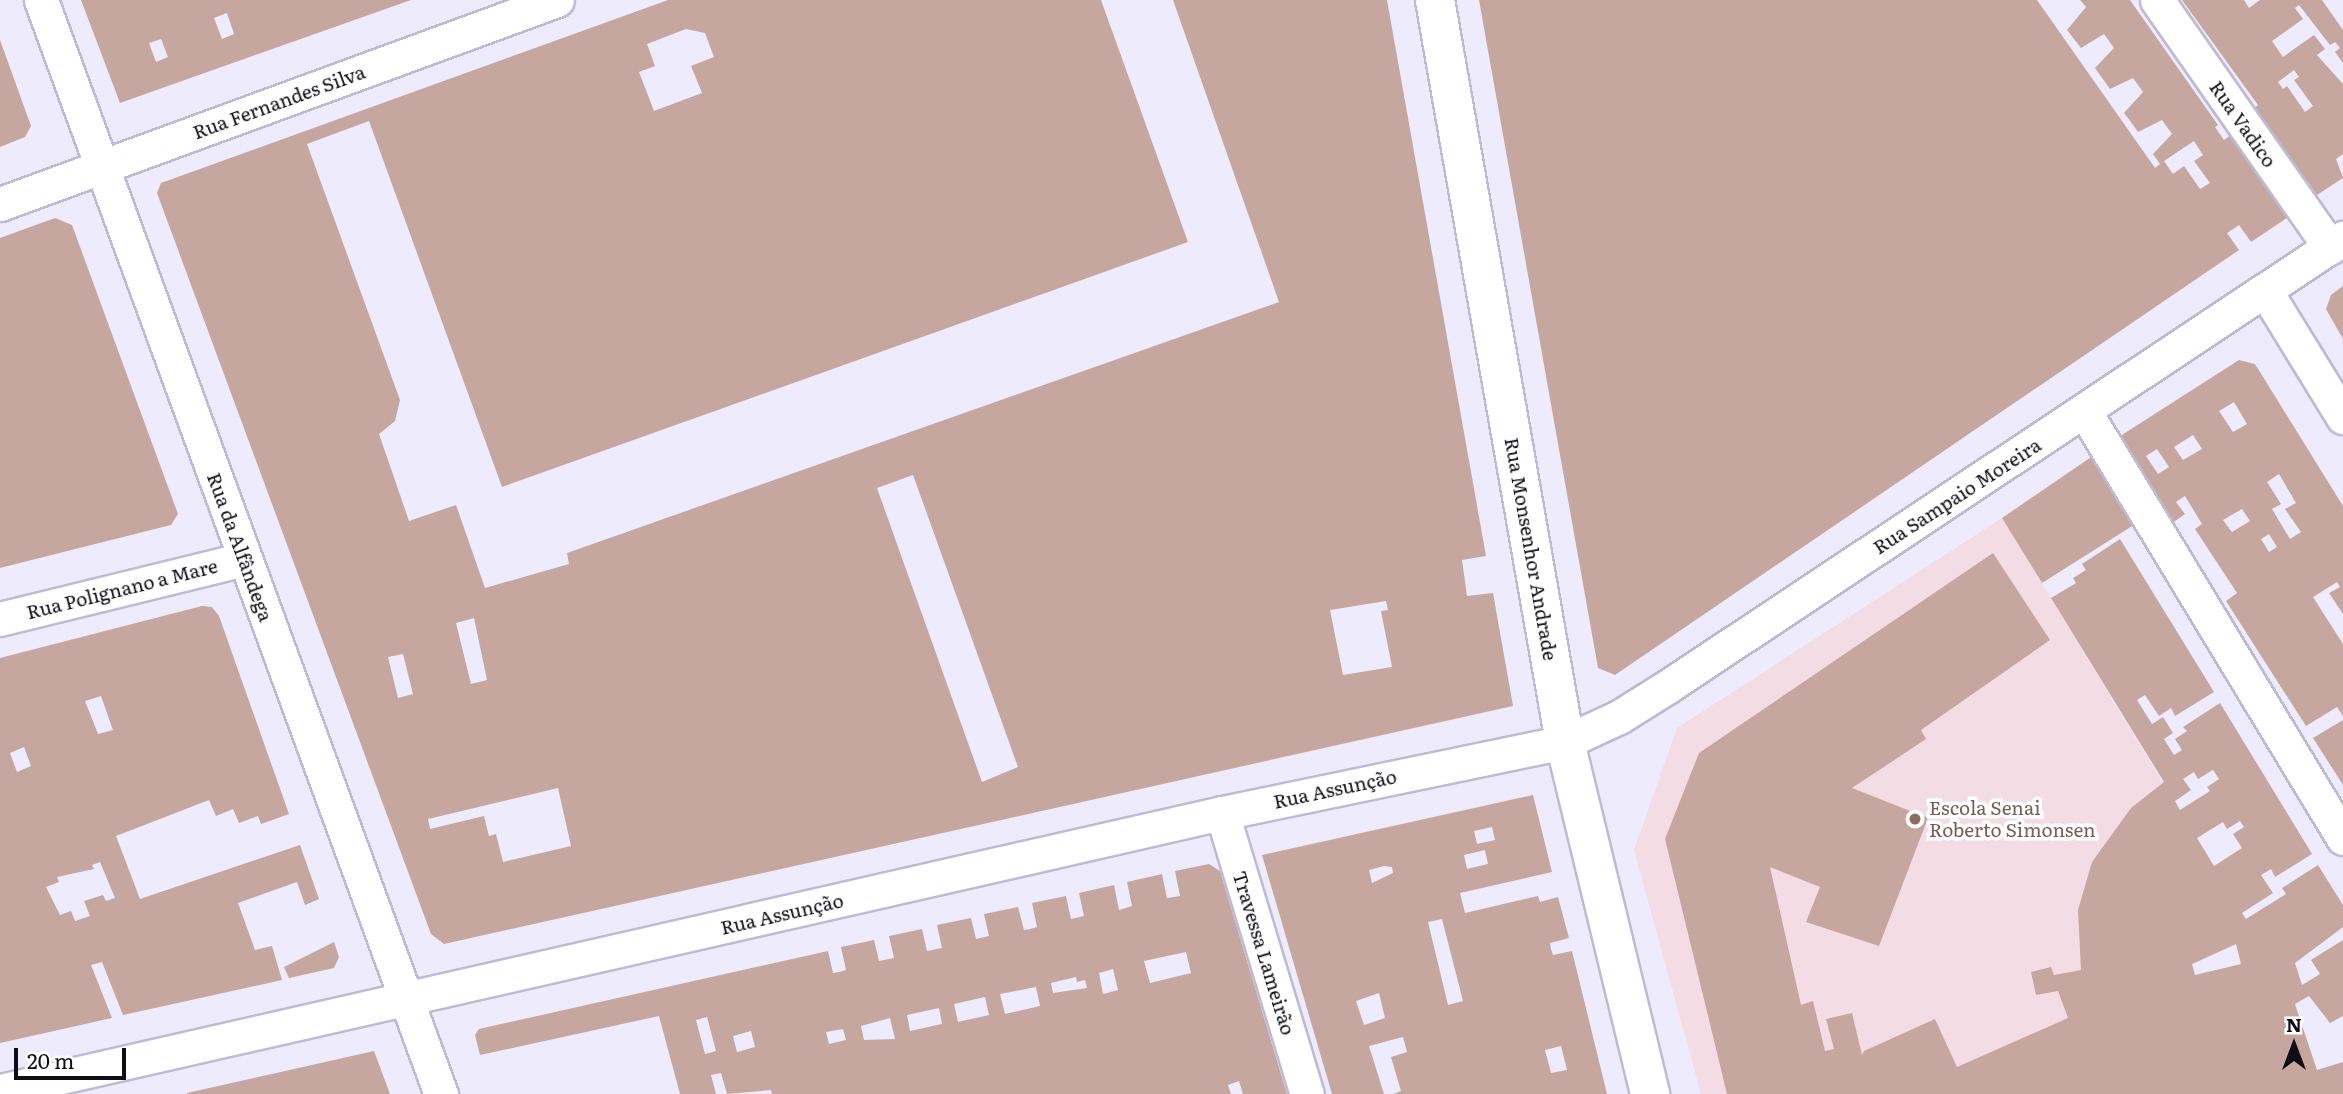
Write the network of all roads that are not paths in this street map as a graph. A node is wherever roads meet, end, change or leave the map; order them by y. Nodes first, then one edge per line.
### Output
1 (41, 0) edge
2 (557, 0) edge
3 (1435, 0) edge
4 (2157, 0) edge
5 (103, 167) junction
6 (0, 204) edge
7 (2336, 243) edge
8 (2266, 292) junction
9 (2085, 412) junction
10 (2343, 417) edge
11 (244, 559) junction
12 (0, 619) edge
13 (1565, 742) junction
14 (1222, 813) junction
15 (2343, 838) edge
16 (406, 1000) junction
17 (0, 1091) edge
18 (441, 1094) edge
19 (1307, 1094) edge
20 (1650, 1094) edge

1 - 5 street, Rua da Alfândega
2 - 5 street, Rua Fernandes Silva
3 - 13 street, Rua Monsenhor Andrade
4 - 7 street, Rua Vadico
5 - 6 street, Rua Fernandes Silva
5 - 11 street, Rua da Alfândega
7 - 8 street, Rua Sampaio Moreira
8 - 9 street, Rua Sampaio Moreira
8 - 10 street
9 - 13 street, Rua Sampaio Moreira
9 - 15 street
11 - 12 street, Rua Polignano a Mare
11 - 16 street, Rua da Alfândega
13 - 14 street, Rua Assunção
13 - 20 street, Rua Monsenhor Andrade
14 - 16 street, Rua Assunção
14 - 19 street, Travessa Lameirão
16 - 17 street, Rua Assunção
16 - 18 street, Rua da Alfândega

